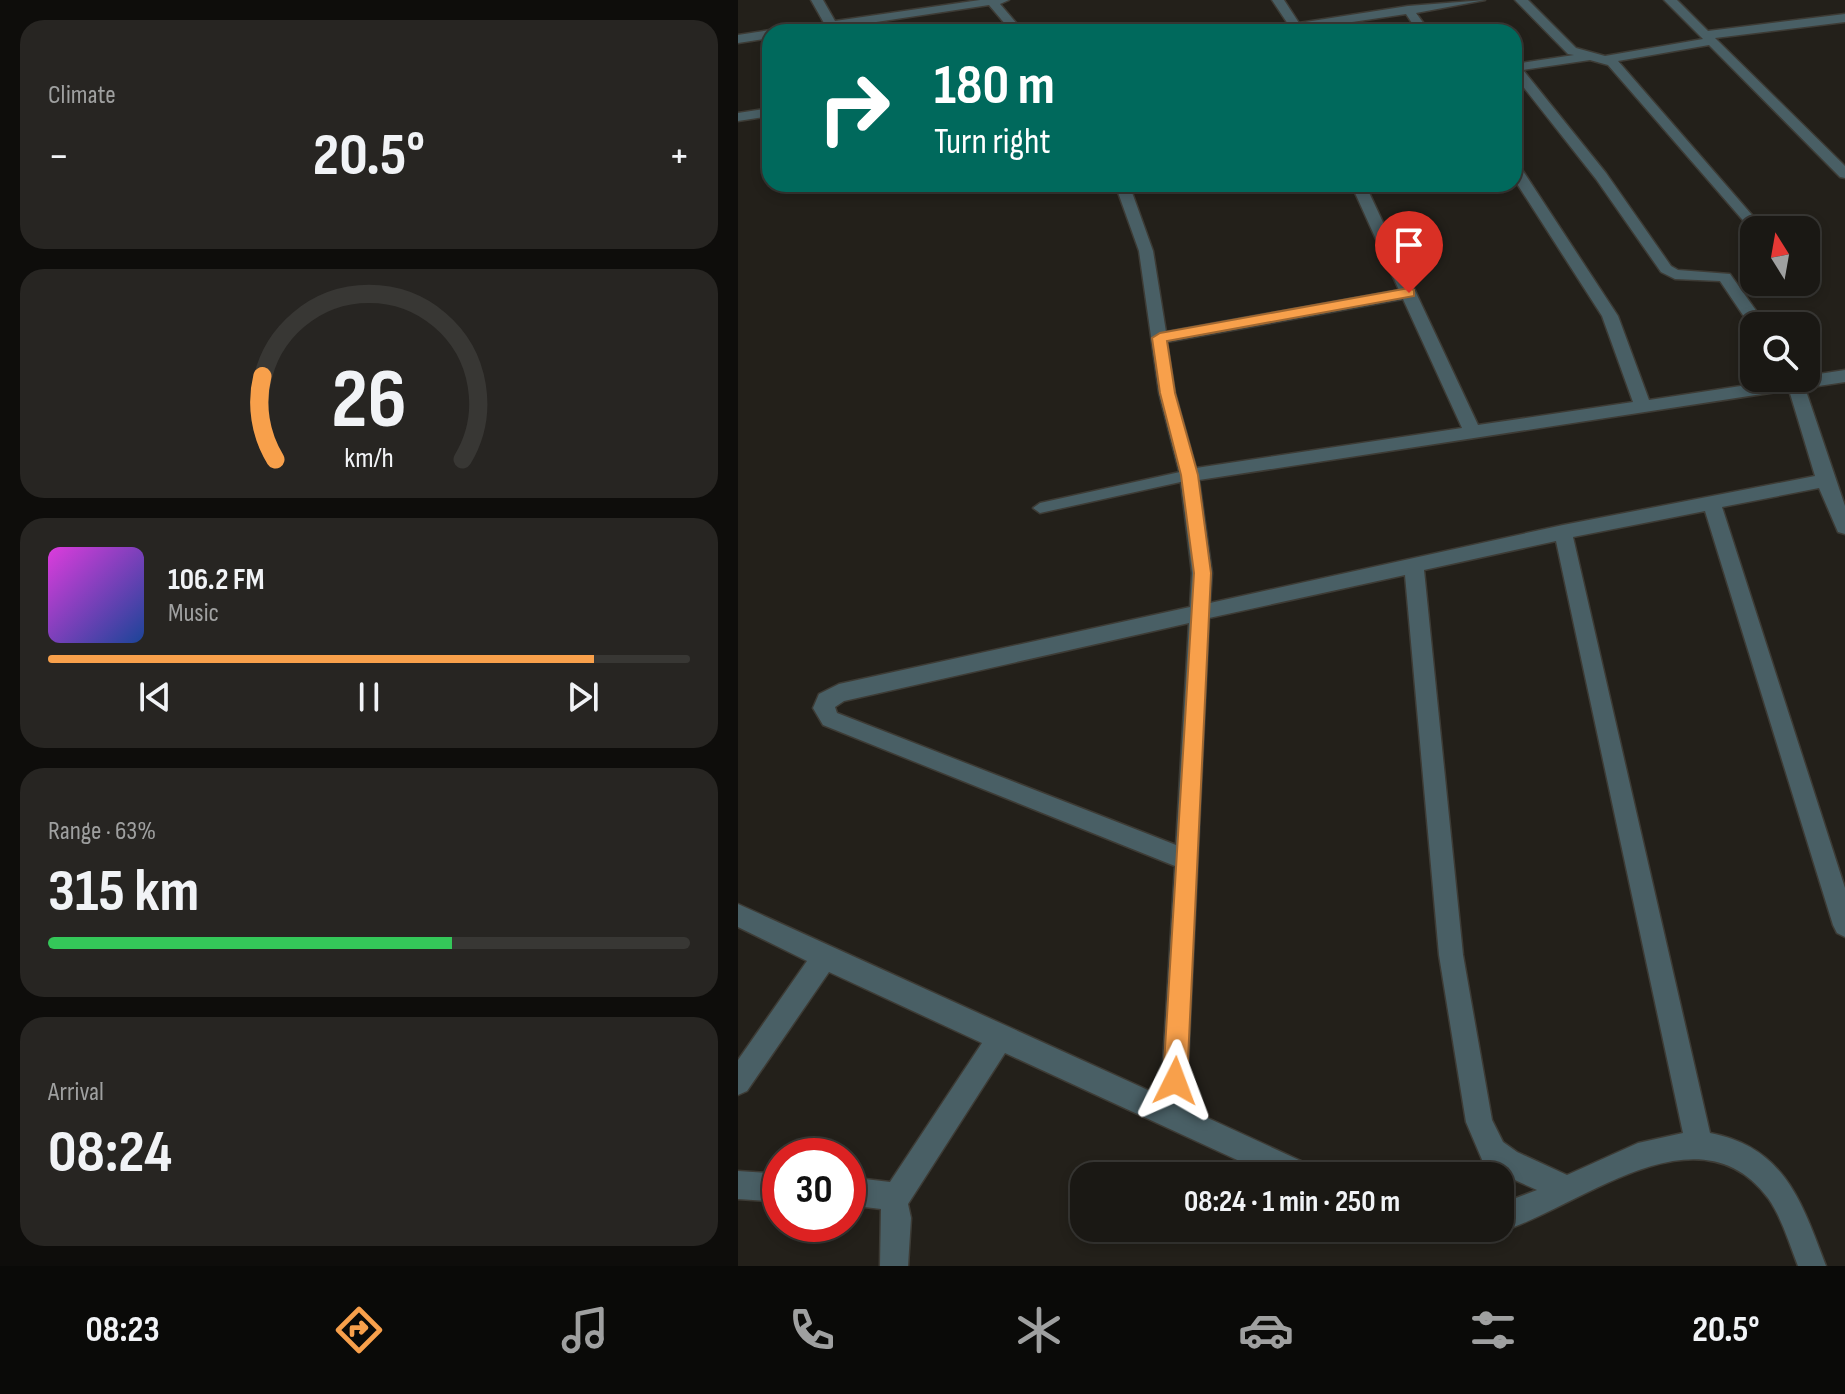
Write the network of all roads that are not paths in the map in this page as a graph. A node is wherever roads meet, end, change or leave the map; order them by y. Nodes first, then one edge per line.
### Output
1 (817, 0) edge
2 (996, 0) edge
3 (1278, 0) edge
4 (1479, 0) edge
5 (1521, 0) edge
6 (1670, 0) edge
7 (1408, 9) junction
8 (1845, 18) edge
9 (830, 24) edge
10 (838, 24) edge
11 (1012, 24) edge
12 (1287, 24) edge
13 (1319, 24) edge
14 (1418, 24) edge
15 (762, 35) edge
16 (1711, 38) junction
17 (738, 39) edge
18 (1591, 56) junction
19 (1608, 59) junction
20 (1522, 67) edge
21 (1522, 77) edge
22 (762, 113) edge
23 (738, 117) edge
24 (1845, 149) edge
25 (1822, 151) junction
26 (1845, 174) edge
27 (1522, 180) edge
28 (1125, 192) edge
29 (1362, 192) edge
30 (1746, 216) edge
31 (1409, 293) junction
32 (1749, 312) edge
33 (1160, 338) junction
34 (1845, 376) edge
35 (1820, 378) edge
36 (1740, 389) edge
37 (1799, 392) edge
38 (1643, 405) junction
39 (1473, 432) junction
40 (1189, 475) junction
41 (1825, 480) junction
42 (1711, 501) junction
43 (1040, 508) dead end
44 (1845, 527) edge
45 (1563, 532) junction
46 (1414, 568) junction
47 (1200, 614) junction
48 (1188, 860) junction
49 (738, 915) edge
50 (1845, 925) edge
51 (824, 958) junction
52 (1001, 1037) junction
53 (738, 1082) edge
54 (1173, 1113) junction
55 (1699, 1143) junction
56 (1273, 1162) edge
57 (738, 1185) edge
58 (762, 1187) edge
59 (1567, 1189) junction
60 (866, 1192) edge
61 (894, 1201) junction
62 (1514, 1212) edge
63 (894, 1266) edge
64 (1812, 1266) edge

1 - 9 street
2 - 10 street
2 - 11 street
3 - 12 street
4 - 7 street
5 - 18 street
6 - 16 street
7 - 13 street
7 - 14 street
8 - 16 street
15 - 17 street
16 - 19 street
16 - 25 street
18 - 19 street
18 - 20 street
19 - 30 street
21 - 32 street
22 - 23 street
24 - 25 street
25 - 26 street
27 - 38 street
28 - 33 street
29 - 31 street
31 - 33 street
31 - 39 street
33 - 40 street
34 - 35 street
36 - 38 street
37 - 41 street
38 - 39 street
39 - 40 street
40 - 43 lane
40 - 47 street
41 - 42 street
41 - 44 street
42 - 45 street
42 - 50 street
45 - 46 street
45 - 55 street
46 - 47 street
46 - 59 street
47 - 48 street
47 - 48 street
48 - 54 street
49 - 51 street
51 - 52 street
51 - 53 street
52 - 54 street
52 - 61 street
54 - 56 street
55 - 59 street
55 - 64 street
57 - 58 street
59 - 62 street
60 - 61 street
61 - 63 street

